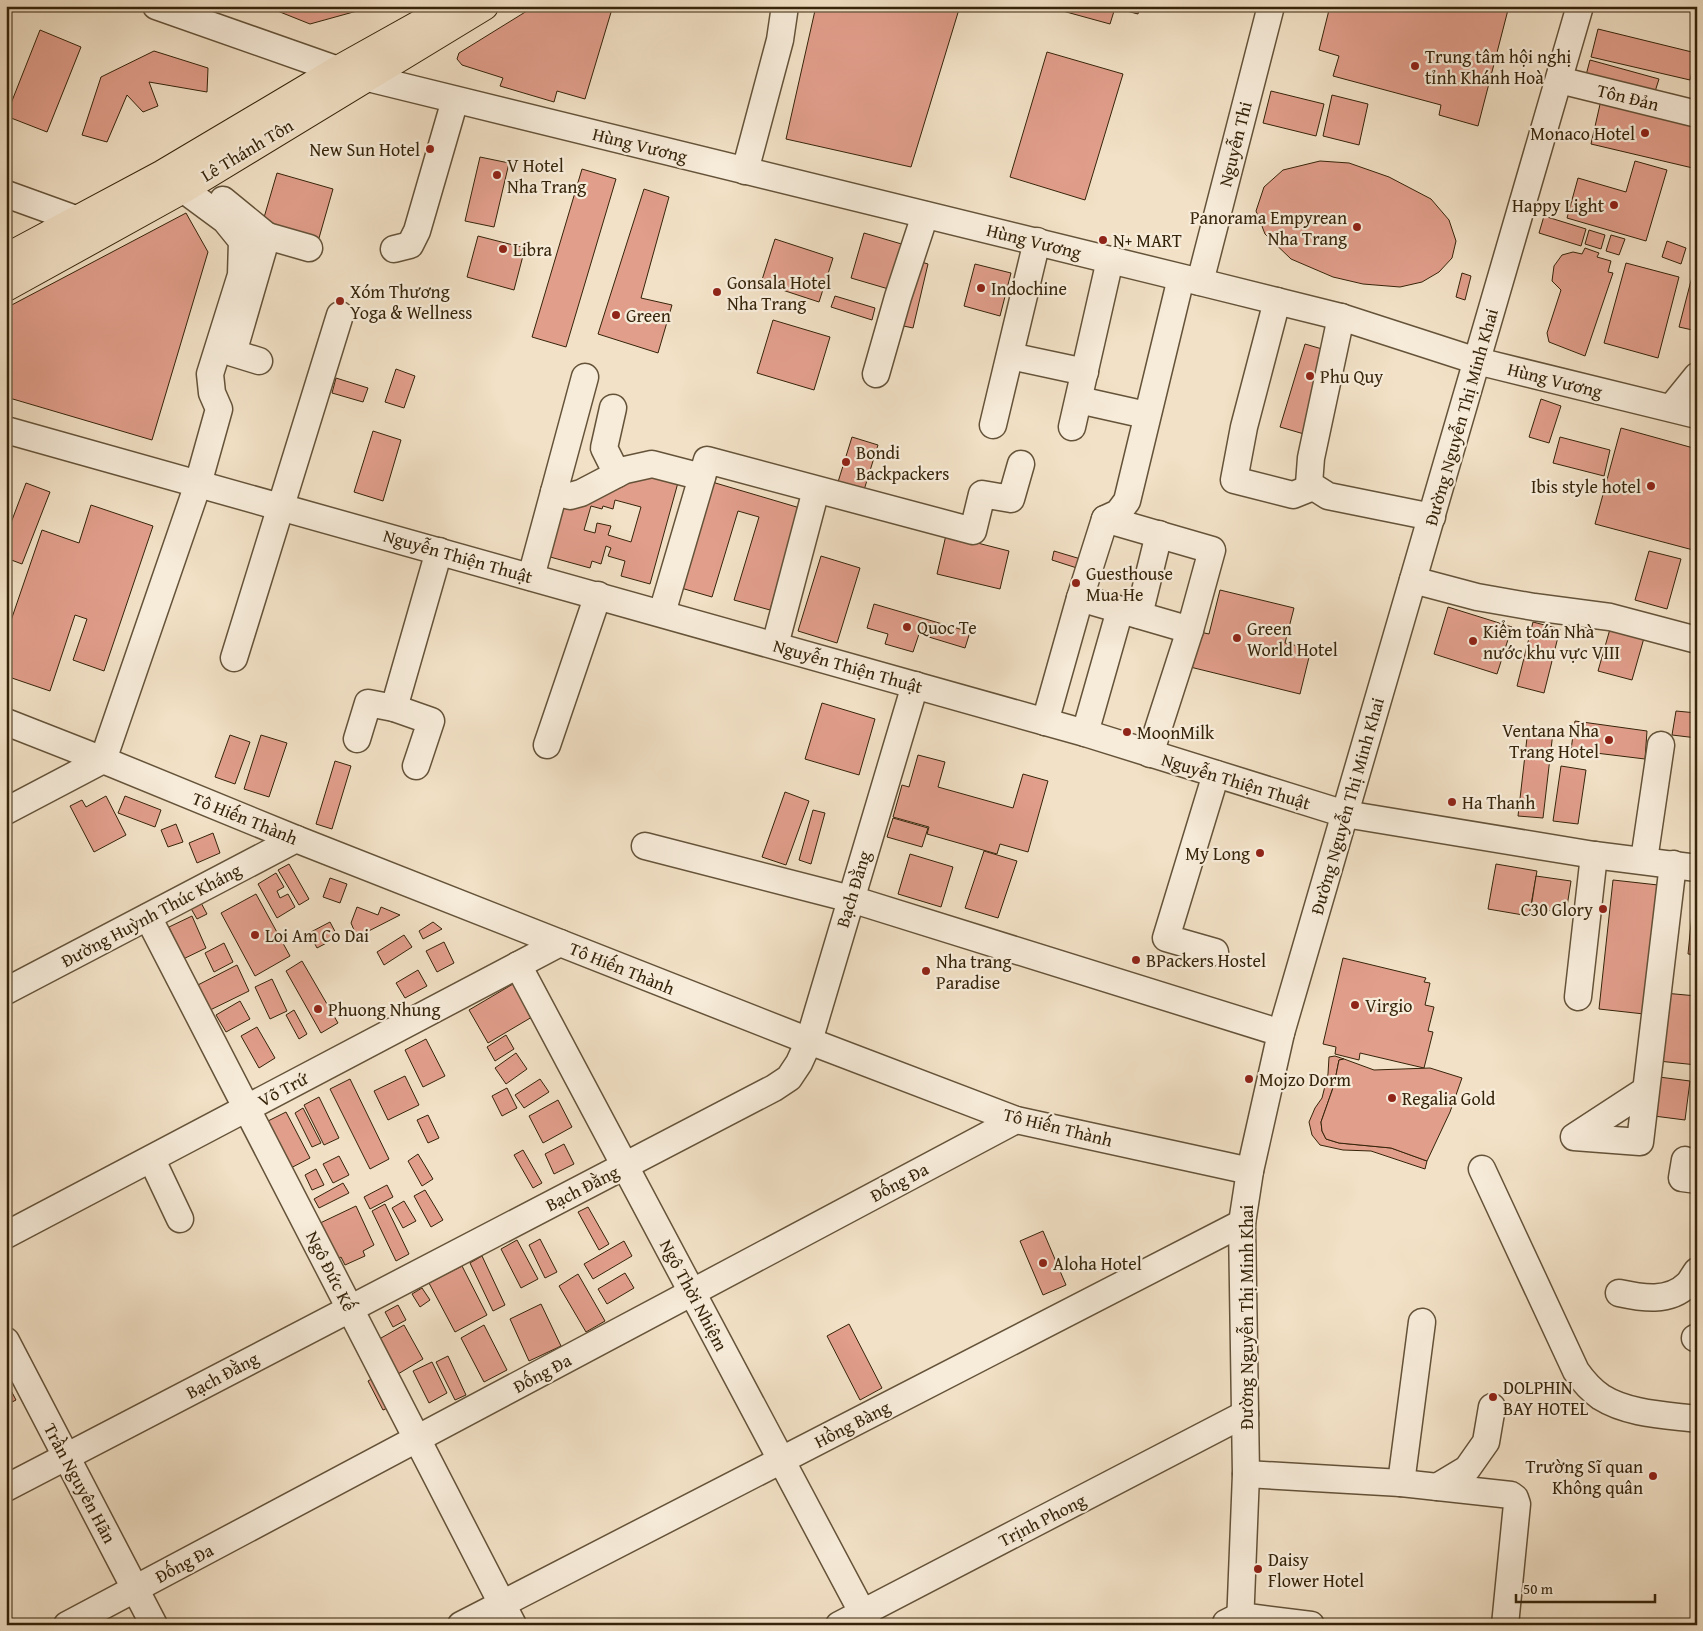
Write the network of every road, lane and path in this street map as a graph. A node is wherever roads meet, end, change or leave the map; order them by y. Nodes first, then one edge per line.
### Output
1 (156, 6) edge
2 (452, 6) edge
3 (484, 6) edge
4 (785, 6) edge
5 (1271, 6) edge
6 (1580, 6) edge
7 (338, 70) junction
8 (368, 78) junction
9 (1559, 80) junction
10 (456, 100) junction
11 (1697, 114) edge
12 (745, 171) junction
13 (174, 181) junction
14 (6, 194) edge
15 (925, 215) junction
16 (84, 230) junction
17 (267, 236) junction
18 (1037, 241) junction
19 (309, 248) dead end
20 (394, 249) dead end
21 (6, 258) edge
22 (1110, 260) junction
23 (1191, 280) junction
24 (6, 287) edge
25 (1278, 301) junction
26 (340, 315) dead end
27 (1341, 318) junction
28 (1010, 356) junction
29 (259, 361) dead end
30 (1477, 361) junction
31 (1085, 372) junction
32 (876, 374) dead end
33 (1697, 376) edge
34 (585, 377) dead end
35 (1079, 400) junction
36 (612, 408) dead end
37 (1671, 408) junction
38 (1146, 415) junction
39 (1697, 415) edge
40 (994, 425) dead end
41 (1072, 428) dead end
42 (6, 430) edge
43 (1021, 464) dead end
44 (617, 474) junction
45 (702, 477) junction
46 (198, 484) junction
47 (1313, 487) junction
48 (816, 490) junction
49 (554, 492) junction
50 (281, 507) junction
51 (1432, 517) junction
52 (1105, 519) junction
53 (1159, 534) junction
54 (439, 551) junction
55 (531, 576) junction
56 (1413, 580) junction
57 (598, 595) junction
58 (1080, 598) junction
59 (1130, 612) junction
60 (662, 614) junction
61 (1190, 630) junction
62 (1697, 640) edge
63 (775, 645) junction
64 (234, 658) dead end
65 (915, 685) junction
66 (394, 708) junction
67 (6, 722) edge
68 (1045, 722) junction
69 (1085, 733) junction
70 (357, 739) dead end
71 (547, 745) dead end
72 (1661, 745) dead end
73 (1150, 754) junction
74 (104, 760) junction
75 (416, 766) dead end
76 (1216, 774) junction
77 (6, 811) edge
78 (1345, 814) junction
79 (296, 839) junction
80 (646, 846) dead end
81 (1594, 855) junction
82 (1644, 860) junction
83 (1685, 866) edge
84 (850, 899) junction
85 (148, 916) junction
86 (560, 943) junction
87 (1215, 952) dead end
88 (518, 965) junction
89 (6, 991) edge
90 (1578, 997) dead end
91 (1281, 1033) junction
92 (809, 1041) junction
93 (1646, 1090) dead end
94 (247, 1108) junction
95 (1016, 1120) junction
96 (152, 1160) junction
97 (625, 1166) junction
98 (1482, 1169) dead end
99 (1250, 1171) junction
100 (180, 1219) dead end
101 (1242, 1223) junction
102 (6, 1235) edge
103 (1697, 1271) edge
104 (692, 1292) junction
105 (1618, 1293) dead end
106 (350, 1309) junction
107 (1422, 1322) dead end
108 (6, 1341) edge
109 (1492, 1407) dead end
110 (1245, 1414) junction
111 (1697, 1419) edge
112 (417, 1439) junction
113 (66, 1456) junction
114 (782, 1460) junction
115 (1246, 1474) junction
116 (1401, 1483) junction
117 (1436, 1487) junction
118 (6, 1488) edge
119 (135, 1588) junction
120 (508, 1614) edge
121 (866, 1618) edge
122 (1234, 1622) edge
123 (67, 1625) edge
124 (154, 1625) edge
125 (461, 1625) edge
126 (838, 1625) edge
127 (1311, 1625) edge
128 (1506, 1625) edge

1 - 7 street
2 - 7 main road, Lê Thánh Tôn
3 - 8 main road, Lê Thánh Tôn
4 - 12 street
5 - 23 street, Nguyễn Thi
6 - 9 street, Đường Nguyễn Thị Minh Khai
7 - 8 main road
7 - 13 main road, Lê Thánh Tôn
8 - 10 street, Hùng Vương
8 - 13 main road, Lê Thánh Tôn
9 - 11 street, Tôn Đản
9 - 30 street, Đường Nguyễn Thị Minh Khai
10 - 12 street, Hùng Vương
10 - 20 street
12 - 15 street, Hùng Vương
13 - 16 main road, Lê Thánh Tôn
13 - 17 street
13 - 46 street
14 - 16 street
15 - 18 street, Hùng Vương
15 - 32 street
16 - 21 main road, Lê Thánh Tôn
16 - 24 main road, Lê Thánh Tôn
17 - 19 street
17 - 29 street
18 - 22 street, Hùng Vương
18 - 28 street
22 - 23 street, Hùng Vương
22 - 31 street
23 - 25 street, Hùng Vương
23 - 38 street, Nguyễn Thi
25 - 27 street, Hùng Vương
25 - 47 street
26 - 50 street
27 - 30 street, Hùng Vương
27 - 47 street
28 - 31 street
28 - 40 street
30 - 37 street, Hùng Vương
30 - 51 street, Đường Nguyễn Thị Minh Khai
31 - 35 street
33 - 37 street
34 - 49 street
35 - 38 street
35 - 41 street
36 - 44 street
37 - 39 street, Hùng Vương
38 - 52 street, Nguyễn Thi
42 - 46 street, Nguyễn Thiện Thuật
43 - 48 street
44 - 45 street
44 - 49 street
45 - 48 street
45 - 60 street
46 - 50 street, Nguyễn Thiện Thuật
46 - 74 street
47 - 51 street
48 - 63 street
49 - 55 street
50 - 54 street, Nguyễn Thiện Thuật
50 - 64 street
51 - 56 street, Đường Nguyễn Thị Minh Khai
52 - 53 street
52 - 58 street
53 - 59 street
53 - 61 street
54 - 55 street, Nguyễn Thiện Thuật
54 - 66 street
55 - 57 street, Nguyễn Thiện Thuật
56 - 62 street
56 - 78 street, Đường Nguyễn Thị Minh Khai
57 - 60 street, Nguyễn Thiện Thuật
57 - 71 street
58 - 59 street
58 - 68 street
59 - 61 street
59 - 69 street
60 - 63 street, Nguyễn Thiện Thuật
61 - 73 street
63 - 65 street, Nguyễn Thiện Thuật
65 - 68 street, Nguyễn Thiện Thuật
65 - 84 street, Bạch Đằng
66 - 70 street
66 - 75 street
67 - 74 street, Tô Hiến Thành
68 - 69 street, Nguyễn Thiện Thuật
69 - 73 street, Nguyễn Thiện Thuật
72 - 82 street
73 - 76 street, Nguyễn Thiện Thuật
74 - 77 street
74 - 79 street, Tô Hiến Thành
76 - 78 street, Nguyễn Thiện Thuật
76 - 87 street
78 - 81 street, Nguyễn Thiện Thuật
78 - 91 street, Đường Nguyễn Thị Minh Khai
79 - 85 street, Đường Huỳnh Thúc Kháng
79 - 86 street, Tô Hiến Thành
80 - 84 street
81 - 82 street, Nguyễn Thiện Thuật
81 - 90 street
82 - 83 street, Nguyễn Thiện Thuật
83 - 93 street
84 - 91 street
84 - 92 street, Bạch Đằng
85 - 89 street, Đường Huỳnh Thúc Kháng
85 - 94 street, Ngô Đức Kế
86 - 88 street, Võ Trứ
86 - 92 street, Tô Hiến Thành
88 - 94 street, Võ Trứ
88 - 97 street, Ngô Thời Nhiệm
91 - 99 street, Đường Nguyễn Thị Minh Khai
92 - 95 street, Tô Hiến Thành
92 - 97 street, Bạch Đằng
94 - 96 street, Võ Trứ
94 - 106 street, Ngô Đức Kế
95 - 99 street, Tô Hiến Thành
95 - 104 street, Đống Đa
96 - 100 street
96 - 102 street, Võ Trứ
97 - 104 street, Ngô Thời Nhiệm
97 - 106 street, Bạch Đằng
98 - 111 street
99 - 101 street, Đường Nguyễn Thị Minh Khai
101 - 110 street, Đường Nguyễn Thị Minh Khai
101 - 114 street, Hồng Bàng
103 - 105 street
104 - 112 street, Đống Đa
104 - 114 street, Ngô Thời Nhiệm
106 - 112 street, Ngô Đức Kế
106 - 113 street, Bạch Đằng
107 - 116 street
108 - 113 street, Trần Nguyên Hãn
109 - 117 street
110 - 115 street, Đường Nguyễn Thị Minh Khai
110 - 121 street, Trịnh Phong
112 - 119 street, Đống Đa
112 - 120 street, Ngô Đức Kế
113 - 118 street, Bạch Đằng
113 - 119 street, Trần Nguyên Hãn
114 - 120 street, Hồng Bàng
114 - 121 street, Ngô Thời Nhiệm
115 - 116 street
115 - 122 street, Đường Nguyễn Thị Minh Khai
116 - 117 street
117 - 128 street
119 - 123 street, Đống Đa
119 - 124 street, Trần Nguyên Hãn
120 - 125 street, Hồng Bàng
121 - 126 street, Trịnh Phong
122 - 127 street

